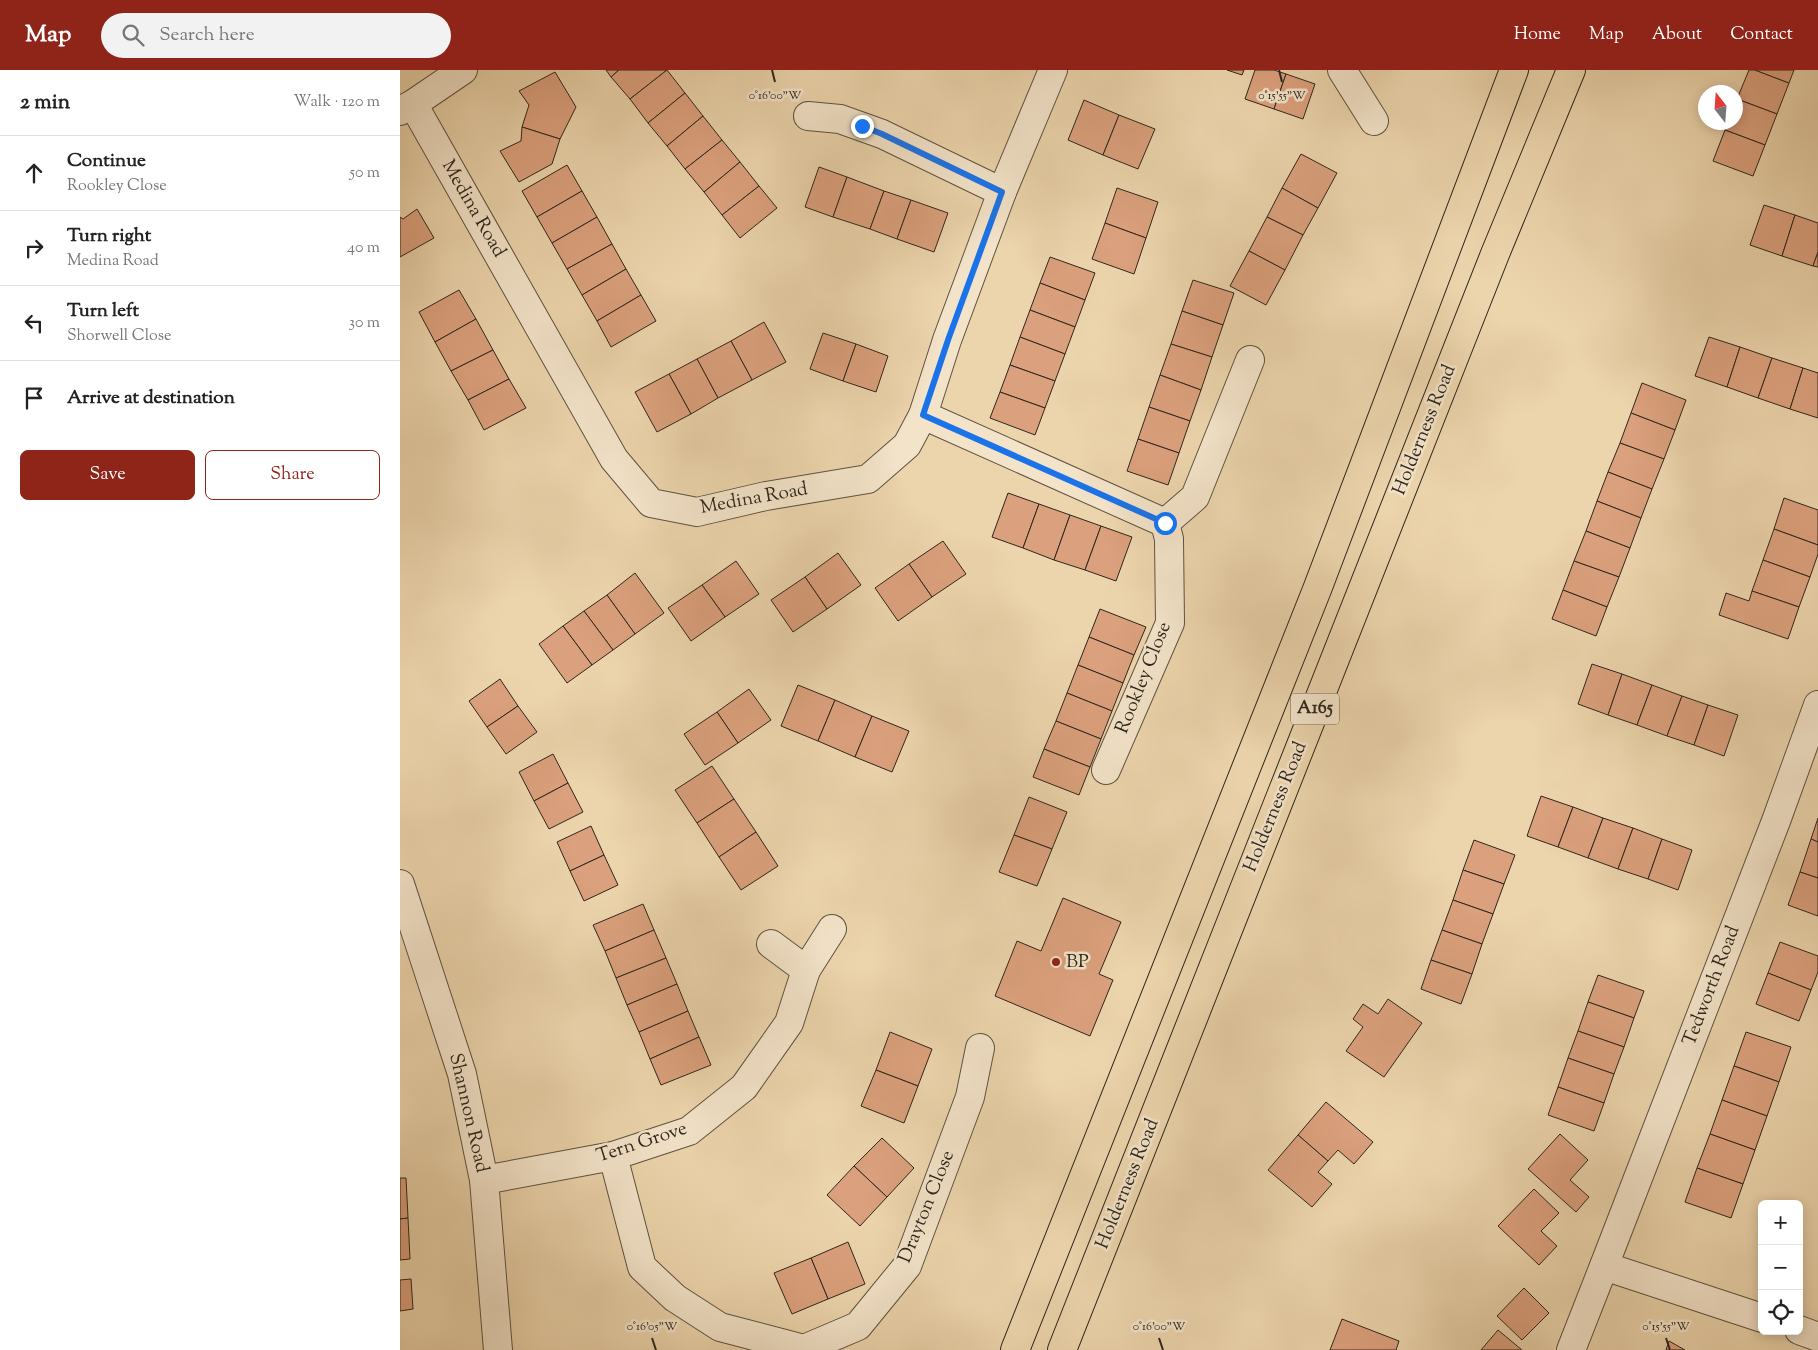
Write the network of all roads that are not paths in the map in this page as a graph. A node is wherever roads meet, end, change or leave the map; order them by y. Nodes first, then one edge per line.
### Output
1 (463, 70) edge
2 (1053, 70) edge
3 (1342, 70) edge
4 (1514, 70) edge
5 (1571, 70) edge
6 (407, 107) edge
7 (808, 116) dead end
8 (1374, 121) dead end
9 (1002, 192) junction
10 (1250, 360) dead end
11 (923, 415) junction
12 (1165, 523) junction
13 (1818, 705) edge
14 (1106, 770) dead end
15 (400, 884) edge
16 (832, 929) dead end
17 (771, 944) dead end
18 (806, 970) junction
19 (980, 1048) dead end
20 (613, 1156) junction
21 (484, 1180) junction
22 (1604, 1266) junction
23 (1758, 1317) edge
24 (1803, 1331) edge
25 (1818, 1337) edge
26 (804, 1349) edge
27 (498, 1350) edge
28 (1015, 1350) edge
29 (1062, 1350) edge
30 (1571, 1350) edge

1 - 6 street
2 - 9 street, Medina Road
3 - 8 street
4 - 28 highway, A165
5 - 29 highway, Holderness Road / A165
6 - 11 street, Medina Road
7 - 9 street
9 - 11 street, Medina Road
10 - 12 street
11 - 12 street
12 - 14 street, Rookley Close
13 - 22 street, Tedworth Road
15 - 21 street, Shannon Road
16 - 18 street, Tern Grove
17 - 18 street
18 - 20 street, Tern Grove
19 - 26 street, Drayton Close
20 - 21 street, Tern Grove
20 - 26 street, Drayton Close
21 - 27 street, Shannon Road
22 - 23 street
22 - 30 street, Tedworth Road
24 - 25 street

